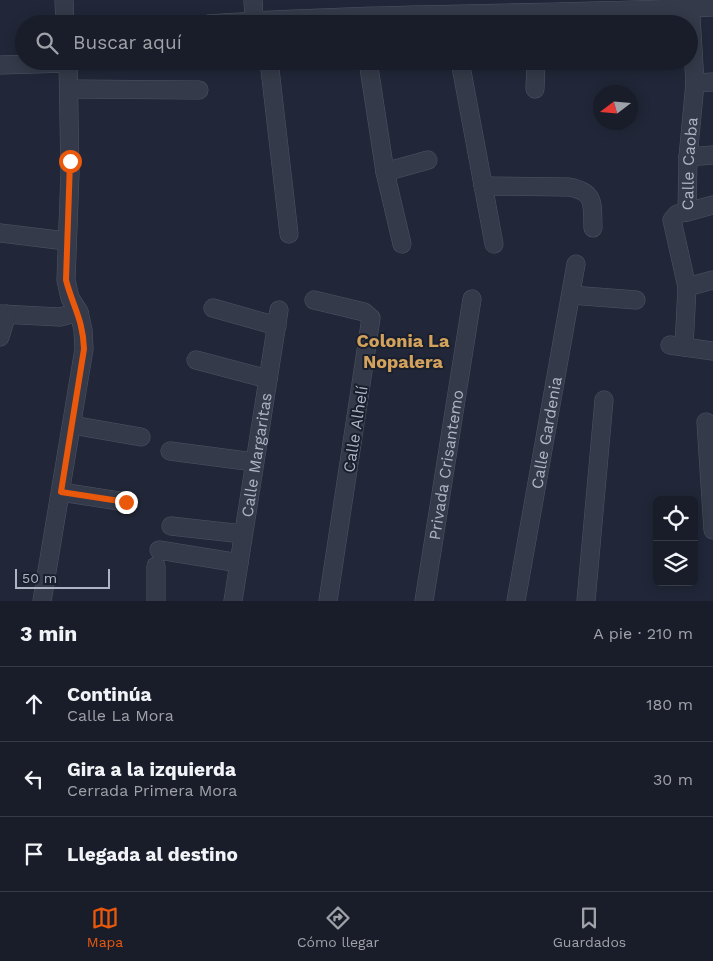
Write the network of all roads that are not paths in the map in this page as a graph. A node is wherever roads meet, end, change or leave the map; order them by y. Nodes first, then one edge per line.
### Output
1 (64, 0) edge
2 (253, 0) edge
3 (690, 4) edge
4 (594, 5) edge
5 (713, 7) edge
6 (454, 13) edge
7 (65, 15) edge
8 (258, 15) edge
9 (427, 15) edge
10 (487, 15) edge
11 (549, 15) edge
12 (15, 64) edge
13 (0, 65) edge
14 (68, 70) edge
15 (270, 70) edge
16 (369, 70) edge
17 (462, 70) edge
18 (536, 70) edge
19 (694, 70) edge
20 (713, 82) edge
21 (695, 83) junction
22 (69, 89) junction
23 (535, 89) dead end
24 (199, 90) dead end
25 (713, 155) edge
26 (688, 156) junction
27 (428, 160) dead end
28 (385, 172) junction
29 (483, 186) junction
30 (713, 205) edge
31 (687, 212) junction
32 (593, 228) dead end
33 (0, 233) edge
34 (288, 234) dead end
35 (66, 241) junction
36 (402, 244) dead end
37 (494, 244) dead end
38 (576, 264) dead end
39 (713, 280) edge
40 (687, 287) junction
41 (571, 295) junction
42 (472, 299) dead end
43 (314, 300) dead end
44 (636, 300) dead end
45 (213, 308) dead end
46 (79, 312) junction
47 (4, 314) edge
48 (0, 337) edge
49 (713, 352) edge
50 (196, 360) dead end
51 (268, 379) junction
52 (604, 400) dead end
53 (706, 422) dead end
54 (72, 424) junction
55 (141, 437) dead end
56 (170, 451) dead end
57 (254, 462) junction
58 (61, 492) junction
59 (126, 502) dead end
60 (171, 526) dead end
61 (713, 530) edge
62 (243, 534) junction
63 (239, 562) junction
64 (42, 601) edge
65 (156, 601) edge
66 (233, 601) edge
67 (328, 601) edge
68 (424, 601) edge
69 (516, 601) edge
70 (586, 601) edge

1 - 7 street
2 - 8 street
3 - 4 street
3 - 5 street
4 - 11 street
6 - 9 street
6 - 10 street
12 - 13 street
14 - 22 street
15 - 34 street
16 - 28 street
17 - 29 street
18 - 23 street
19 - 21 street, Calle Caoba
20 - 21 street
21 - 26 street, Calle Caoba
22 - 24 street
22 - 35 street
25 - 26 street
26 - 31 street, Calle Caoba
27 - 28 street
28 - 36 street
29 - 32 street
29 - 37 street
30 - 31 street
31 - 40 street, Calle Caoba
33 - 35 street
35 - 46 street
38 - 41 street, Calle Gardenia
39 - 40 street
40 - 49 street, Calle Caoba
41 - 44 street
41 - 69 street, Calle Gardenia
42 - 68 street, Privada Crisantemo
43 - 67 street, Calle Alhelí
45 - 51 street, Calle Margaritas
46 - 47 street
46 - 54 street
47 - 48 street
50 - 51 street
51 - 57 street, Calle Margaritas
52 - 70 street
53 - 61 street
54 - 55 street
54 - 58 street
56 - 57 street
57 - 62 street, Calle Margaritas
58 - 59 street
58 - 64 street
60 - 62 street
62 - 63 street, Calle Margaritas
63 - 65 street
63 - 66 street, Calle Margaritas

